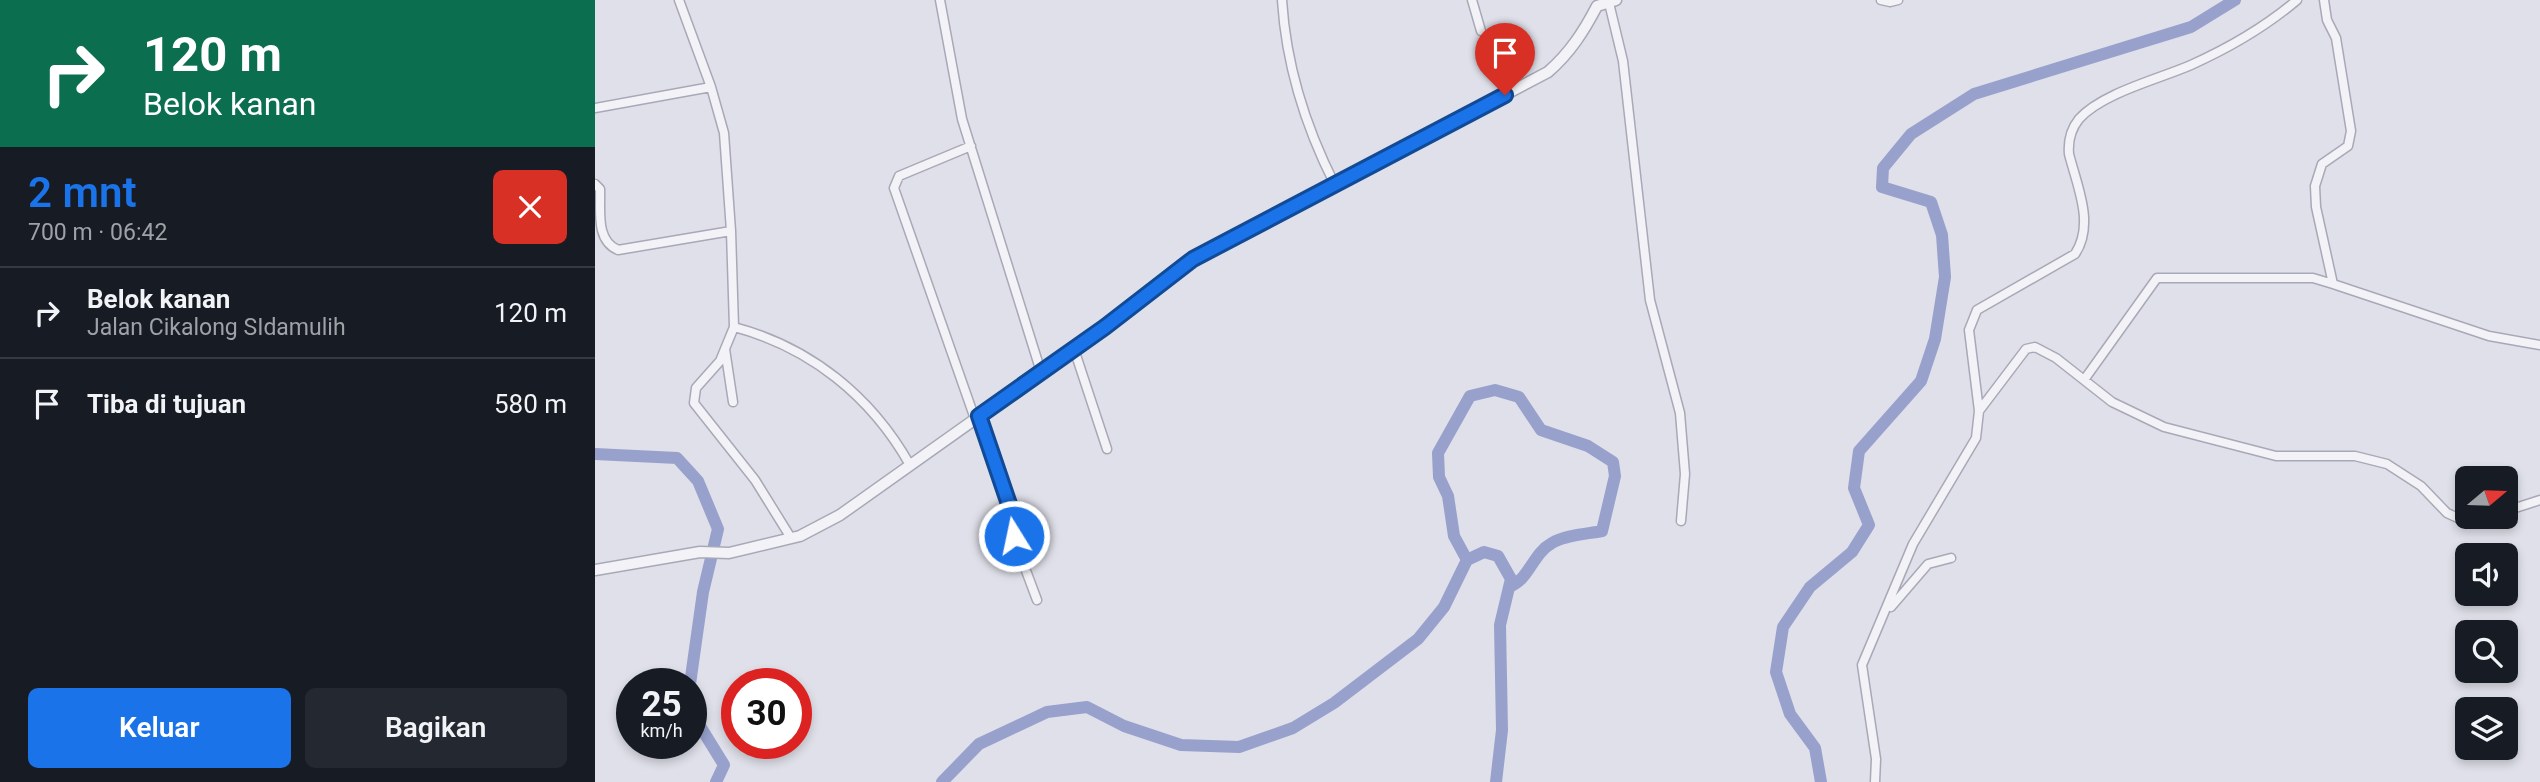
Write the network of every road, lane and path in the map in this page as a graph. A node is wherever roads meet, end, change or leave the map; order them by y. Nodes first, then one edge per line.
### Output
1 (678, 0) edge
2 (940, 0) edge
3 (1283, 0) edge
4 (1472, 0) edge
5 (1881, 0) edge
6 (1898, 0) edge
7 (2297, 0) edge
8 (2324, 0) edge
9 (1613, 2) edge
10 (1597, 3) edge
11 (1481, 31) dead end
12 (711, 87) junction
13 (595, 108) edge
14 (971, 146) junction
15 (595, 184) edge
16 (1335, 185) junction
17 (731, 231) junction
18 (2333, 284) junction
19 (734, 327) junction
20 (2540, 345) edge
21 (725, 349) junction
22 (1074, 349) junction
23 (1041, 372) junction
24 (2084, 380) junction
25 (733, 402) dead end
26 (1979, 411) junction
27 (977, 418) junction
28 (1107, 449) dead end
29 (910, 465) junction
30 (2540, 500) edge
31 (2518, 507) edge
32 (2455, 517) edge
33 (1681, 521) dead end
34 (791, 538) junction
35 (1951, 558) dead end
36 (595, 570) edge
37 (1037, 600) dead end
38 (1877, 630) junction
39 (1875, 782) edge

1 - 12 street
2 - 14 street
3 - 16 street
4 - 11 street
5 - 6 street
7 - 26 street
8 - 18 street
9 - 10 street
9 - 33 street
10 - 16 street
12 - 13 street
12 - 17 street
14 - 23 street
14 - 27 street
15 - 17 street
16 - 22 street
17 - 19 street
18 - 20 street
18 - 24 street
19 - 21 street
19 - 29 street
21 - 25 street
21 - 34 street
22 - 23 street
22 - 28 street
23 - 27 street
24 - 26 street
24 - 32 street
26 - 38 street
27 - 29 street
27 - 37 street
29 - 34 street
30 - 31 street
34 - 36 street
35 - 38 street
38 - 39 street

